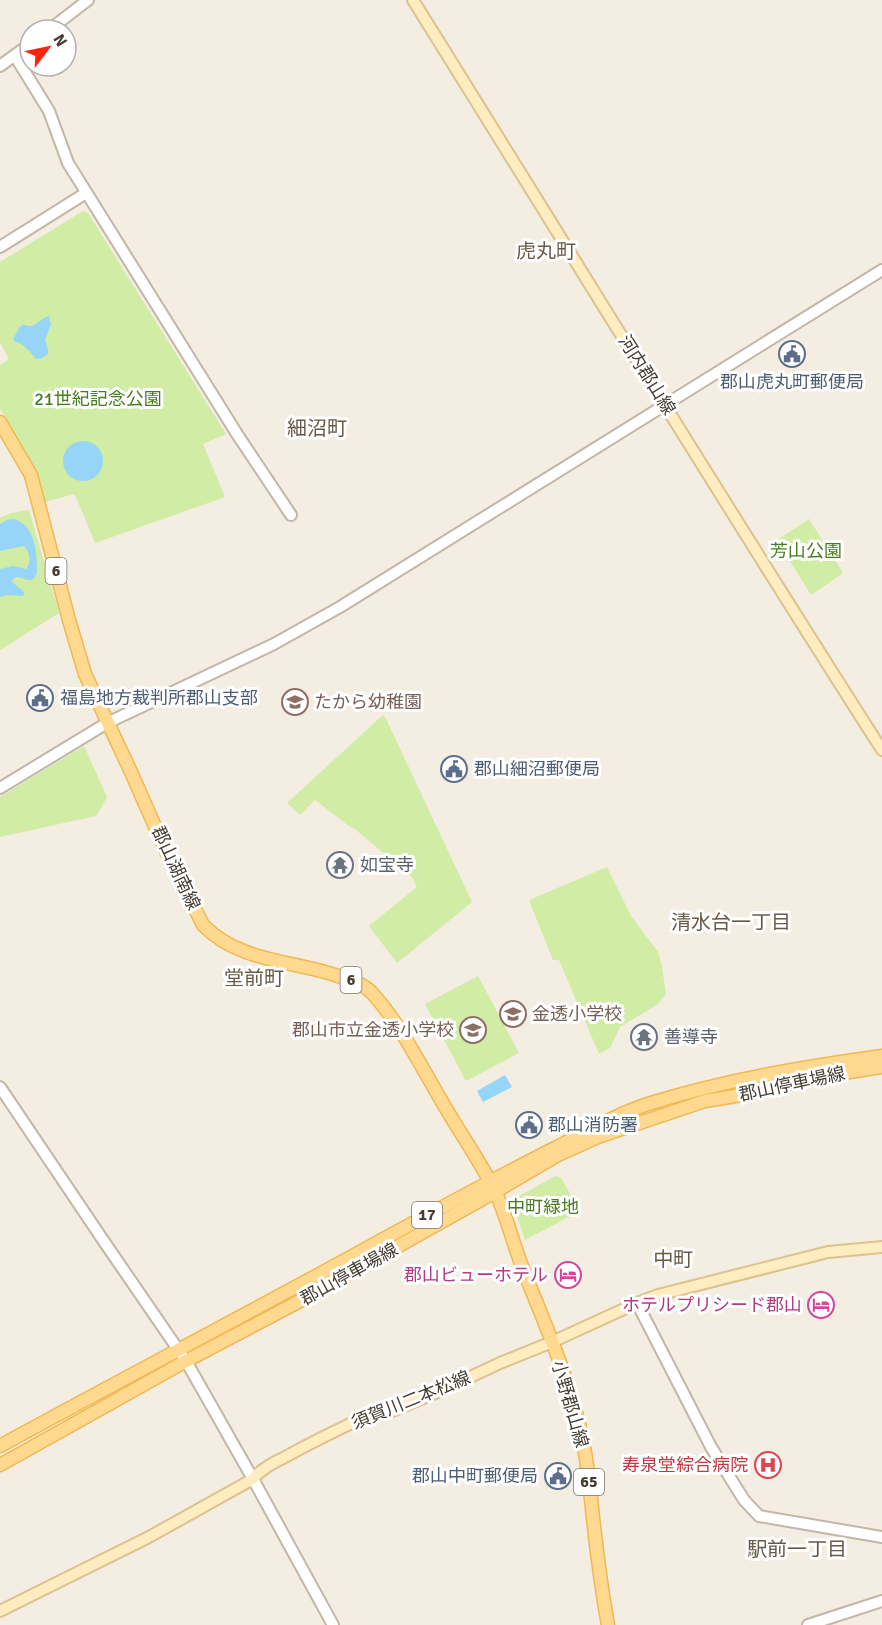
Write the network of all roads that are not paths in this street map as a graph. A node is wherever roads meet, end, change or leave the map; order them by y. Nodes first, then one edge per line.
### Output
1 (88, 0) edge
2 (413, 0) edge
3 (65, 18) edge
4 (18, 54) edge
5 (15, 56) junction
6 (0, 66) edge
7 (86, 193) junction
8 (0, 247) edge
9 (882, 270) edge
10 (665, 404) junction
11 (0, 422) edge
12 (291, 515) dead end
13 (107, 723) junction
14 (882, 750) edge
15 (0, 788) edge
16 (882, 1056) edge
17 (882, 1067) edge
18 (0, 1087) edge
19 (492, 1186) junction
20 (882, 1247) edge
21 (637, 1303) junction
22 (552, 1342) junction
23 (179, 1350) junction
24 (186, 1361) junction
25 (0, 1446) edge
26 (0, 1465) edge
27 (253, 1479) junction
28 (882, 1537) edge
29 (882, 1601) edge
30 (0, 1611) edge
31 (333, 1625) edge
32 (608, 1625) edge
33 (808, 1625) edge

1 - 3 street
2 - 10 main road, 河内郡山線
4 - 5 street
5 - 6 street
5 - 7 street
7 - 8 street
7 - 12 street
9 - 10 street
10 - 13 street
10 - 14 main road, 河内郡山線
11 - 13 main road, 郡山湖南線 / 6
13 - 15 street
13 - 19 main road, 郡山湖南線 / 6
16 - 19 main road, 郡山停車場線 / 17
17 - 19 main road, 郡山停車場線 / 17
18 - 23 street
19 - 22 main road, 小野郡山線 / 65
19 - 23 main road, 郡山停車場線 / 17
19 - 24 main road, 郡山停車場線 / 17
20 - 21 main road, 須賀川二本松線
21 - 22 main road, 須賀川二本松線
21 - 28 street
22 - 27 main road, 須賀川二本松線
22 - 32 main road, 小野郡山線 / 65
23 - 24 street
23 - 25 main road, 郡山停車場線 / 17
24 - 26 main road, 郡山停車場線 / 17
24 - 27 street
27 - 30 main road, 須賀川二本松線
27 - 31 street
29 - 33 street

